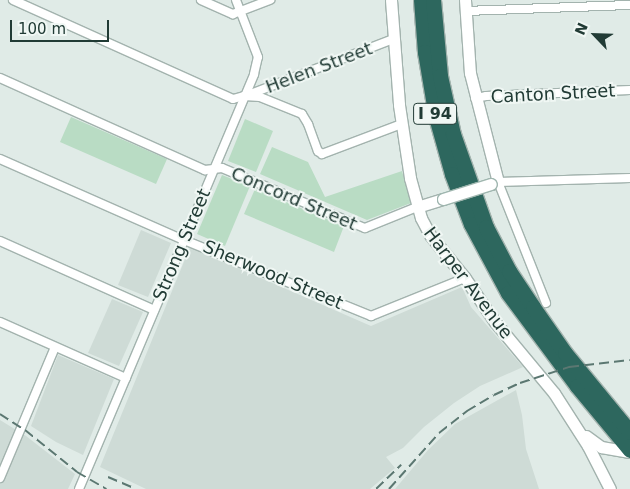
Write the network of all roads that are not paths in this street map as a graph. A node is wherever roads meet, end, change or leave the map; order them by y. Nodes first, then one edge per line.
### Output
1 (13, 0) edge
2 (201, 0) edge
3 (236, 0) edge
4 (270, 0) edge
5 (391, 0) edge
6 (422, 0) edge
7 (433, 0) edge
8 (554, 4) edge
9 (630, 4) edge
10 (465, 5) edge
11 (240, 12) junction
12 (393, 39) junction
13 (0, 78) edge
14 (630, 90) edge
15 (244, 96) junction
16 (475, 98) junction
17 (402, 124) junction
18 (0, 159) edge
19 (214, 169) junction
20 (630, 178) edge
21 (494, 183) junction
22 (417, 207) junction
23 (184, 240) junction
24 (0, 241) edge
25 (465, 278) junction
26 (546, 303) dead end
27 (154, 310) junction
28 (0, 322) edge
29 (55, 347) junction
30 (126, 378) junction
31 (577, 427) junction
32 (630, 432) edge
33 (607, 449) junction
34 (630, 451) edge
35 (598, 462) junction
36 (0, 478) edge
37 (79, 489) edge
38 (610, 489) edge

1 - 15 street, Helen Street
2 - 11 street
3 - 11 street, Strong Street
4 - 11 street
5 - 12 street, Harper Avenue
6 - 34 highway, I 94
7 - 32 highway, I 94
8 - 9 street
8 - 10 street
10 - 16 street
11 - 15 street, Strong Street
12 - 15 street, Helen Street
12 - 17 street, Harper Avenue
13 - 19 street, Concord Street
14 - 16 street, Canton Street
15 - 17 street
15 - 19 street, Strong Street
16 - 21 street
17 - 22 street, Harper Avenue
18 - 23 street, Sherwood Street
19 - 22 street, Concord Street
19 - 23 street, Strong Street
20 - 21 street, Concord Street
21 - 22 street, Concord Street, bridge
21 - 26 street
22 - 25 street, Harper Avenue
23 - 25 street, Sherwood Street
23 - 27 street, Strong Street
24 - 27 street
25 - 31 street, Harper Avenue
27 - 30 street, Strong Street
28 - 29 street
29 - 30 street
29 - 36 street
30 - 37 street, Strong Street
31 - 33 street, Harper Avenue
31 - 35 street, Harper Avenue
33 - 34 street, Harper Avenue
33 - 35 street
35 - 38 street, Harper Avenue

